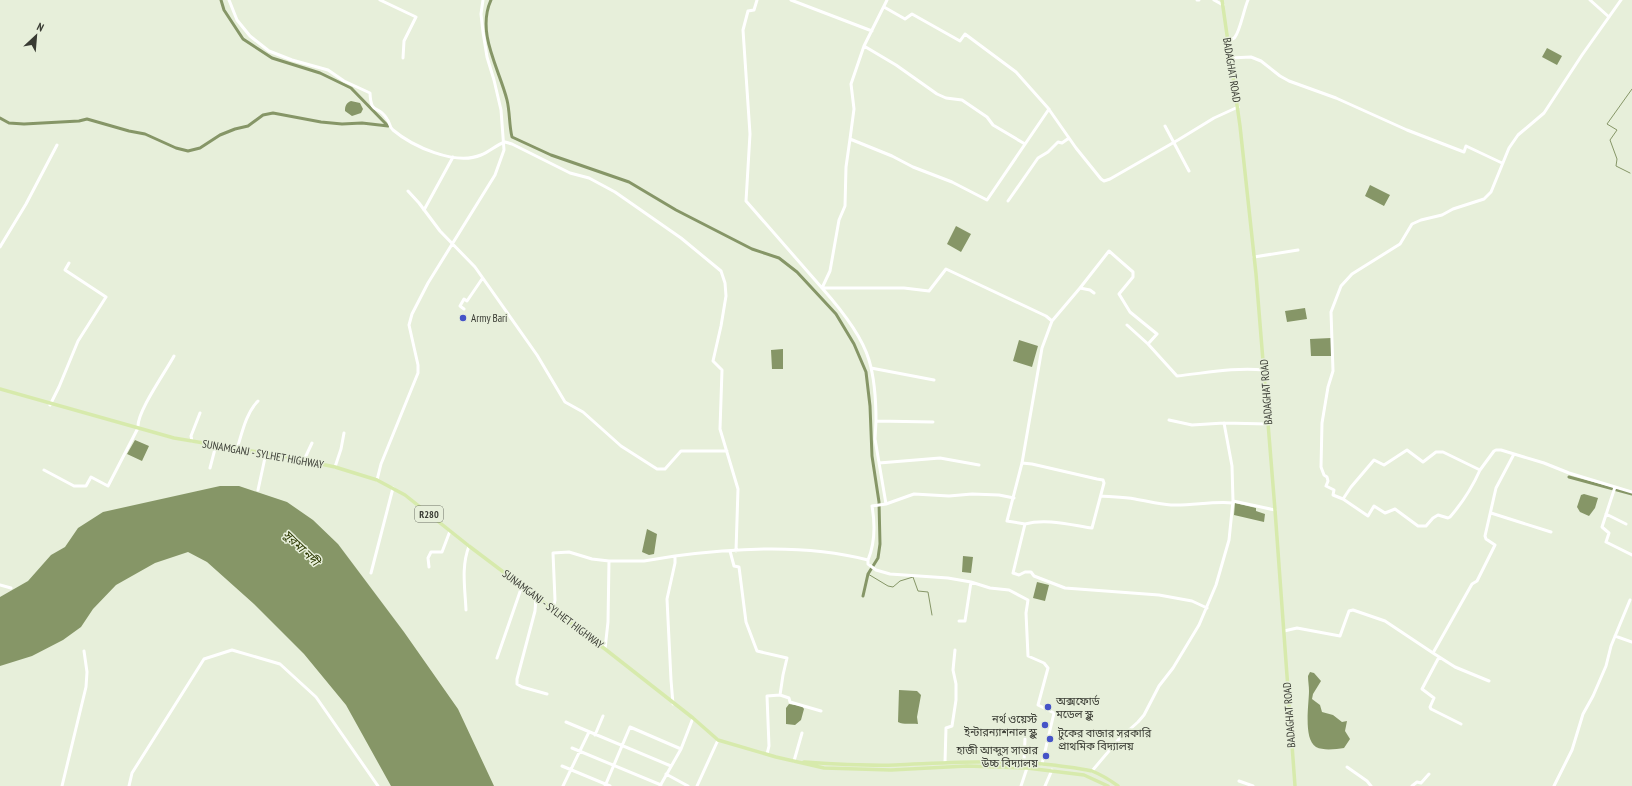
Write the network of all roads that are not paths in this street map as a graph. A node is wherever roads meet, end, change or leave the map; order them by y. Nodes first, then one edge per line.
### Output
1 (229, 0) edge
2 (380, 0) edge
3 (483, 0) edge
4 (757, 0) edge
5 (791, 0) edge
6 (887, 0) edge
7 (1214, 0) edge
8 (1222, 0) edge
9 (1248, 0) edge
10 (1590, 0) edge
11 (1621, 0) edge
12 (1223, 5) junction
13 (884, 7) junction
14 (1609, 17) junction
15 (872, 31) junction
16 (1227, 42) junction
17 (864, 46) junction
18 (403, 58) dead end
19 (1230, 58) junction
20 (1238, 107) junction
21 (1049, 109) junction
22 (1165, 126) dead end
23 (1069, 138) junction
24 (850, 139) junction
25 (505, 142) junction
26 (1173, 142) junction
27 (1025, 144) junction
28 (57, 145) dead end
29 (453, 157) junction
30 (1502, 163) junction
31 (1189, 171) dead end
32 (408, 191) dead end
33 (1008, 201) dead end
34 (424, 210) junction
35 (453, 244) junction
36 (0, 247) edge
37 (1298, 250) dead end
38 (1254, 258) junction
39 (69, 263) dead end
40 (482, 279) junction
41 (822, 288) junction
42 (1080, 288) junction
43 (1094, 293) dead end
44 (464, 309) dead end
45 (1052, 321) junction
46 (1127, 325) dead end
47 (1148, 344) junction
48 (174, 356) dead end
49 (870, 368) junction
50 (1264, 370) junction
51 (934, 380) dead end
52 (0, 390) edge
53 (258, 401) dead end
54 (50, 405) junction
55 (200, 413) dead end
56 (1169, 420) dead end
57 (876, 421) junction
58 (933, 422) dead end
59 (1224, 423) junction
60 (1268, 424) junction
61 (138, 428) junction
62 (344, 433) dead end
63 (192, 441) junction
64 (312, 443) dead end
65 (216, 445) junction
66 (237, 449) junction
67 (727, 451) junction
68 (266, 453) junction
69 (1514, 454) junction
70 (304, 460) junction
71 (879, 463) junction
72 (1022, 463) junction
73 (979, 465) dead end
74 (335, 467) junction
75 (210, 468) dead end
76 (44, 470) dead end
77 (1480, 470) junction
78 (377, 480) junction
79 (1615, 487) dead end
80 (393, 488) junction
81 (258, 490) dead end
82 (1632, 492) edge
83 (1101, 496) junction
84 (1014, 498) junction
85 (1343, 499) junction
86 (1233, 502) junction
87 (885, 504) junction
88 (1275, 510) junction
89 (1491, 513) junction
90 (1606, 514) junction
91 (1025, 524) junction
92 (1626, 524) dead end
93 (450, 531) junction
94 (1551, 532) dead end
95 (469, 546) junction
96 (730, 551) junction
97 (736, 551) junction
98 (1632, 555) edge
99 (676, 556) junction
100 (868, 560) junction
101 (609, 561) junction
102 (429, 567) dead end
103 (371, 573) dead end
104 (971, 582) junction
105 (0, 585) edge
106 (522, 586) junction
107 (11, 588) dead end
108 (536, 597) junction
109 (1630, 600) dead end
110 (1207, 608) junction
111 (466, 610) dead end
112 (553, 610) junction
113 (959, 620) dead end
114 (1284, 631) junction
115 (1615, 636) junction
116 (1632, 642) edge
117 (605, 649) junction
118 (955, 650) dead end
119 (84, 651) dead end
120 (1433, 653) junction
121 (1440, 657) junction
122 (497, 658) dead end
123 (1489, 681) dead end
124 (546, 694) dead end
125 (780, 695) junction
126 (673, 704) junction
127 (821, 711) dead end
128 (603, 716) dead end
129 (693, 718) junction
130 (566, 722) dead end
131 (1462, 724) dead end
132 (589, 732) junction
133 (802, 734) dead end
134 (595, 735) junction
135 (1025, 739) dead end
136 (718, 740) junction
137 (623, 746) junction
138 (572, 748) dead end
139 (681, 749) junction
140 (580, 751) junction
141 (767, 754) junction
142 (794, 761) junction
143 (945, 762) junction
144 (1024, 762) junction
145 (1042, 764) junction
146 (562, 766) dead end
147 (614, 766) junction
148 (670, 766) junction
149 (1347, 767) dead end
150 (1027, 768) junction
151 (571, 770) junction
152 (1052, 770) junction
153 (1092, 772) junction
154 (666, 774) junction
155 (1429, 774) dead end
156 (1239, 781) dead end
157 (605, 785) edge
158 (660, 785) edge
159 (62, 786) edge
160 (129, 786) edge
161 (378, 786) edge
162 (564, 786) edge
163 (610, 786) edge
164 (688, 786) edge
165 (697, 786) edge
166 (1022, 786) edge
167 (1045, 786) edge
168 (1108, 786) edge
169 (1118, 786) edge
170 (1253, 786) edge
171 (1294, 786) edge
172 (1371, 786) edge
173 (1412, 786) edge
174 (1554, 786) edge

1 - 29 street
2 - 18 street
3 - 25 street
4 - 41 street
5 - 15 street
6 - 13 street
7 - 12 street
8 - 12 main road, BADAGHAT ROAD
9 - 16 street
10 - 14 street
11 - 14 street
12 - 16 main road, BADAGHAT ROAD
13 - 15 street
13 - 21 street
14 - 30 street
15 - 17 street
16 - 19 main road, BADAGHAT ROAD
17 - 24 street
17 - 27 street
19 - 20 main road, BADAGHAT ROAD
19 - 30 street
20 - 26 street
20 - 38 main road, BADAGHAT ROAD
21 - 23 street
21 - 27 street
22 - 26 street
23 - 26 street
23 - 33 street
24 - 27 street
24 - 41 street
25 - 29 street
25 - 35 street
25 - 67 street
26 - 31 street
28 - 36 street
29 - 34 street
30 - 85 street
32 - 34 street
34 - 35 street
35 - 40 street
35 - 78 street
37 - 38 street
38 - 50 main road, BADAGHAT ROAD
39 - 54 street
40 - 44 street
40 - 67 street
41 - 45 street
41 - 49 street
42 - 43 street
42 - 45 street
42 - 47 street
45 - 72 street
46 - 47 street
47 - 50 street
48 - 61 street
49 - 51 street
49 - 57 street
50 - 60 main road, BADAGHAT ROAD
52 - 54 main road, SUNAMGANJ - SYLHET HIGHWAY / R280
53 - 66 street
54 - 61 main road, SUNAMGANJ - SYLHET HIGHWAY / R280
55 - 63 street
56 - 59 street
57 - 58 street
57 - 71 street
59 - 60 street
59 - 86 street
60 - 88 main road, BADAGHAT ROAD
61 - 63 main road, SUNAMGANJ - SYLHET HIGHWAY / R280
61 - 76 street
62 - 74 street
63 - 65 main road, SUNAMGANJ - SYLHET HIGHWAY / R280
64 - 70 street
65 - 66 main road, SUNAMGANJ - SYLHET HIGHWAY / R280
65 - 75 street
66 - 68 main road, SUNAMGANJ - SYLHET HIGHWAY / R280
67 - 97 street
68 - 70 main road, SUNAMGANJ - SYLHET HIGHWAY / R280
68 - 81 street
69 - 77 street
69 - 82 street
69 - 89 street
70 - 74 main road, SUNAMGANJ - SYLHET HIGHWAY / R280
71 - 73 street
71 - 87 street
72 - 83 street
72 - 84 street
74 - 78 main road, SUNAMGANJ - SYLHET HIGHWAY / R280
77 - 85 street
77 - 85 street
78 - 80 main road, SUNAMGANJ - SYLHET HIGHWAY / R280
79 - 90 street
80 - 93 main road, SUNAMGANJ - SYLHET HIGHWAY / R280
80 - 103 street
83 - 86 street
83 - 91 street
84 - 87 street
84 - 91 street
86 - 88 street
86 - 110 street
87 - 100 street
88 - 114 main road, BADAGHAT ROAD
89 - 94 street
89 - 120 street
90 - 92 street
90 - 98 street
91 - 110 street
93 - 95 main road, SUNAMGANJ - SYLHET HIGHWAY / R280
93 - 102 street
95 - 106 main road, SUNAMGANJ - SYLHET HIGHWAY / R280
95 - 111 street
96 - 97 street
96 - 99 street
96 - 125 street
97 - 100 street
99 - 101 street
99 - 126 street
100 - 104 street
101 - 112 street
101 - 117 street
104 - 113 street
104 - 145 street
105 - 107 street
106 - 108 main road, SUNAMGANJ - SYLHET HIGHWAY / R280
106 - 122 street
108 - 112 main road, SUNAMGANJ - SYLHET HIGHWAY / R280
108 - 124 street
109 - 115 street
110 - 153 street
112 - 117 main road, SUNAMGANJ - SYLHET HIGHWAY / R280
114 - 120 street
114 - 171 main road, BADAGHAT ROAD
115 - 116 street
115 - 174 street
117 - 126 main road, SUNAMGANJ - SYLHET HIGHWAY / R280
118 - 143 street
119 - 159 street
120 - 121 street
121 - 123 street
121 - 131 street
125 - 127 street
125 - 141 street
126 - 129 main road, SUNAMGANJ - SYLHET HIGHWAY / R280
128 - 134 street
129 - 136 main road, SUNAMGANJ - SYLHET HIGHWAY / R280
129 - 139 street
130 - 132 street
132 - 134 street
132 - 140 street
133 - 142 street
134 - 137 street
135 - 144 street
136 - 141 main road, SUNAMGANJ - SYLHET HIGHWAY / R280
136 - 165 street
137 - 139 street
137 - 147 street
137 - 148 street
138 - 140 street
139 - 148 street
140 - 147 street
140 - 151 street
141 - 142 main road, SUNAMGANJ - SYLHET HIGHWAY / R280
142 - 143 main road
142 - 150 main road, SUNAMGANJ - SYLHET HIGHWAY / R280
143 - 144 main road
144 - 145 main road
145 - 153 main road
146 - 151 street
147 - 157 street
147 - 158 street
148 - 154 street
149 - 172 street
150 - 152 main road, SUNAMGANJ - SYLHET HIGHWAY / R280
150 - 166 street
151 - 157 street
151 - 162 street
152 - 167 street
152 - 168 main road, SUNAMGANJ - SYLHET HIGHWAY / R280
153 - 169 main road
154 - 158 street
154 - 164 street
155 - 173 street
156 - 170 street
157 - 163 street
160 - 161 street

